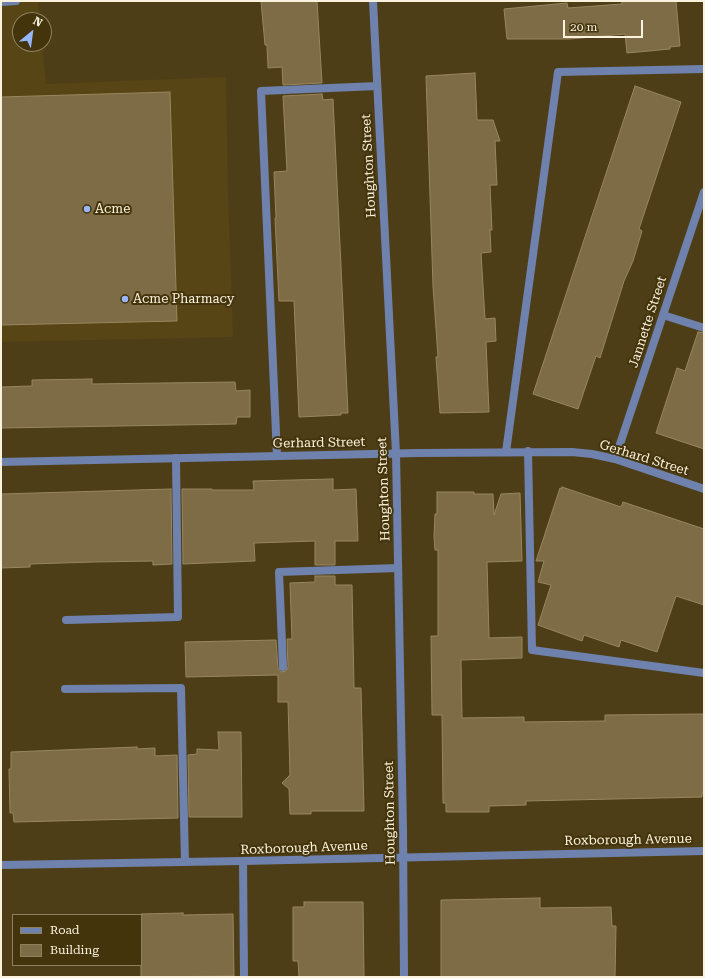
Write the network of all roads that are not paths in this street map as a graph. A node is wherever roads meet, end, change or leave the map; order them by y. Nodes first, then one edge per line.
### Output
1 (16, 1) edge
2 (373, 1) edge
3 (1, 2) edge
4 (704, 68) edge
5 (378, 86) junction
6 (704, 192) edge
7 (663, 315) junction
8 (704, 328) edge
9 (528, 451) junction
10 (506, 452) junction
11 (396, 454) junction
12 (278, 456) junction
13 (176, 458) junction
14 (615, 459) junction
15 (1, 462) edge
16 (704, 489) edge
17 (398, 568) junction
18 (66, 620) dead end
19 (283, 667) dead end
20 (704, 673) edge
21 (65, 689) dead end
22 (704, 851) edge
23 (403, 857) junction
24 (243, 861) junction
25 (185, 862) junction
26 (1, 865) edge
27 (244, 977) edge
28 (404, 977) edge

1 - 3 street
2 - 5 street, Houghton Street
4 - 10 street
5 - 11 street, Houghton Street
5 - 12 street
6 - 7 street, Jannette Street
7 - 8 street
7 - 14 street, Jannette Street
9 - 10 street, Gerhard Street
9 - 14 street, Gerhard Street
9 - 20 street
10 - 11 street, Gerhard Street
11 - 12 street, Gerhard Street
11 - 17 street, Houghton Street
12 - 13 street, Gerhard Street
13 - 15 street, Gerhard Street
13 - 18 street
14 - 16 street, Gerhard Street
17 - 19 street
17 - 23 street, Houghton Street
21 - 25 street
22 - 23 street, Roxborough Avenue
23 - 24 street, Roxborough Avenue
23 - 28 street, Houghton Street
24 - 25 street, Roxborough Avenue
24 - 27 street
25 - 26 street, Roxborough Avenue

